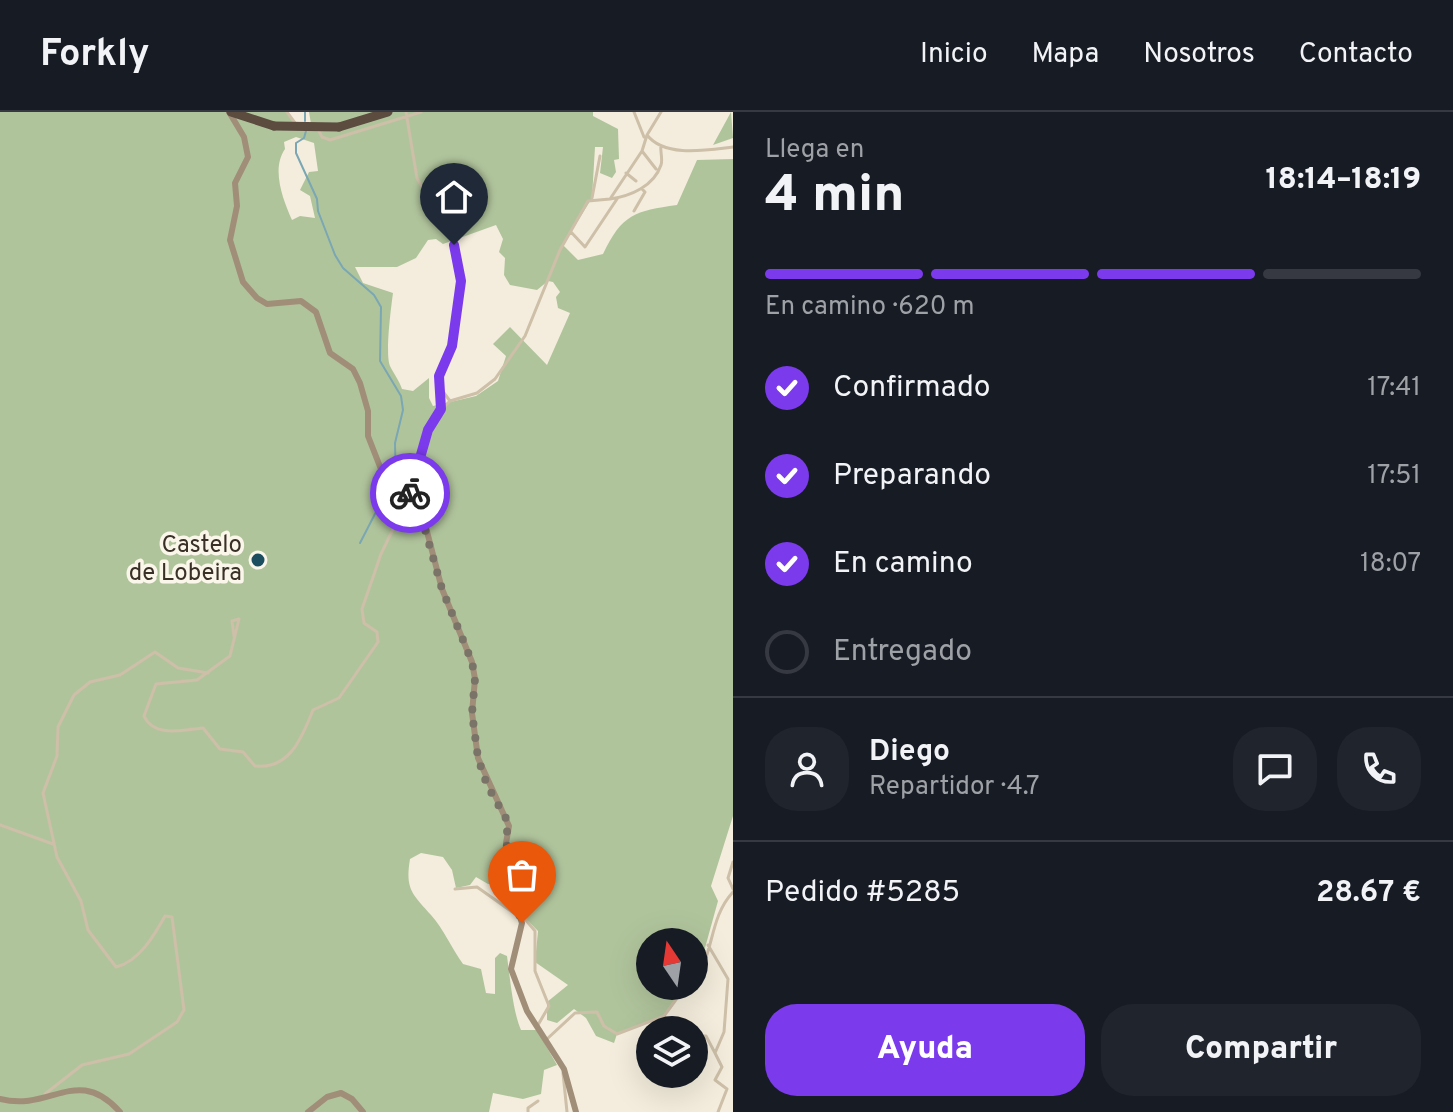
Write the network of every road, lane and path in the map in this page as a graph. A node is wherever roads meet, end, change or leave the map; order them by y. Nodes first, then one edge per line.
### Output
1 (230, 112) edge
2 (287, 112) edge
3 (388, 112) edge
4 (406, 112) edge
5 (421, 112) edge
6 (634, 112) edge
7 (661, 112) edge
8 (408, 118) junction
9 (646, 136) junction
10 (661, 145) junction
11 (733, 147) edge
12 (642, 151) junction
13 (600, 156) dead end
14 (657, 172) junction
15 (626, 173) junction
16 (636, 181) dead end
17 (642, 189) junction
18 (592, 198) junction
19 (617, 198) junction
20 (610, 199) junction
21 (634, 211) dead end
22 (571, 232) junction
23 (441, 389) junction
24 (450, 401) junction
25 (441, 409) junction
26 (408, 496) junction
27 (234, 639) dead end
28 (208, 673) junction
29 (0, 825) edge
30 (53, 844) junction
31 (733, 862) edge
32 (455, 889) dead end
33 (733, 890) edge
34 (519, 915) junction
35 (708, 945) joint
36 (676, 1000) edge
37 (731, 1001) edge
38 (664, 1016) edge
39 (538, 1025) junction
40 (636, 1027) edge
41 (547, 1039) junction
42 (708, 1040) edge
43 (715, 1053) junction
44 (564, 1069) junction
45 (0, 1099) edge
46 (40, 1100) junction
47 (538, 1101) dead end
48 (120, 1112) edge
49 (308, 1112) edge
50 (363, 1112) edge
51 (528, 1112) edge
52 (567, 1112) edge
53 (576, 1112) edge
54 (718, 1112) edge

1 - 3 highway, bridge
1 - 26 street
2 - 8 street
4 - 8 street
5 - 8 street
6 - 9 street
7 - 9 street
8 - 23 street
9 - 10 street
9 - 12 street
10 - 11 street
10 - 14 street
12 - 14 street
12 - 15 street
13 - 18 street
14 - 17 street
15 - 16 street
15 - 20 street
17 - 19 street
17 - 21 street
18 - 20 street
18 - 22 street
19 - 20 street
19 - 22 street
22 - 24 street
23 - 24 street
23 - 25 street
24 - 25 street
25 - 26 street
26 - 28 street
26 - 34 street
27 - 28 street
28 - 30 street
29 - 30 street
30 - 46 street
31 - 33 street
32 - 34 street
33 - 35 street
34 - 39 street
34 - 39 street
35 - 37 street
36 - 38 street
37 - 43 street
39 - 41 street
40 - 41 street
41 - 44 street
42 - 43 street
43 - 54 street
44 - 52 street
44 - 53 street
45 - 46 street
46 - 48 street
47 - 51 street
49 - 50 street

